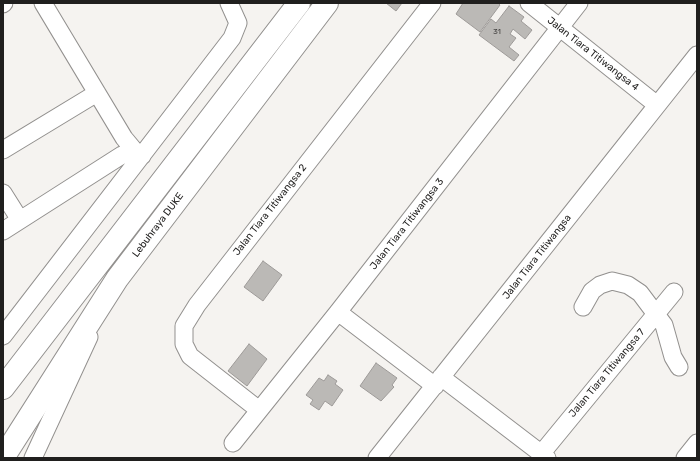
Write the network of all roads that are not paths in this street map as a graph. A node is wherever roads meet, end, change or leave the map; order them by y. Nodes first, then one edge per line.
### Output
1 (43, 3) edge
2 (229, 3) edge
3 (299, 3) edge
4 (327, 3) edge
5 (432, 3) edge
6 (529, 3) edge
7 (579, 3) edge
8 (560, 27) junction
9 (697, 55) edge
10 (97, 93) junction
11 (657, 105) junction
12 (3, 150) edge
13 (138, 153) junction
14 (3, 193) edge
15 (20, 220) junction
16 (3, 231) edge
17 (117, 279) junction
18 (674, 292) dead end
19 (583, 306) dead end
20 (338, 312) junction
21 (656, 314) junction
22 (3, 336) edge
23 (679, 367) dead end
24 (438, 381) junction
25 (3, 388) edge
26 (259, 410) junction
27 (697, 442) edge
28 (233, 443) dead end
29 (544, 456) edge
30 (3, 458) edge
31 (33, 458) edge
32 (376, 458) edge
33 (685, 458) edge

1 - 10 street
2 - 13 street
3 - 25 highway
4 - 17 highway, Lebuhraya DUKE
5 - 26 street, Jalan Tiara Titiwangsa 2
6 - 8 street, Jalan Tiara Titiwangsa 4
7 - 8 street, Jalan Tiara Titiwangsa 3
8 - 11 street, Jalan Tiara Titiwangsa 4
8 - 20 street, Jalan Tiara Titiwangsa 3
9 - 11 street, Jalan Tiara Titiwangsa
10 - 12 street
10 - 13 street
11 - 24 street, Jalan Tiara Titiwangsa
13 - 15 street
13 - 22 street
14 - 15 street
15 - 16 street
17 - 30 highway, Lebuhraya DUKE
17 - 31 street
18 - 21 street, Jalan Tiara Titiwangsa 7
19 - 21 street
20 - 24 street
20 - 26 street, Jalan Tiara Titiwangsa 3
21 - 23 street
21 - 29 street, Jalan Tiara Titiwangsa 7
24 - 29 street
24 - 32 street, Jalan Tiara Titiwangsa
26 - 28 street, Jalan Tiara Titiwangsa 3
27 - 33 street

